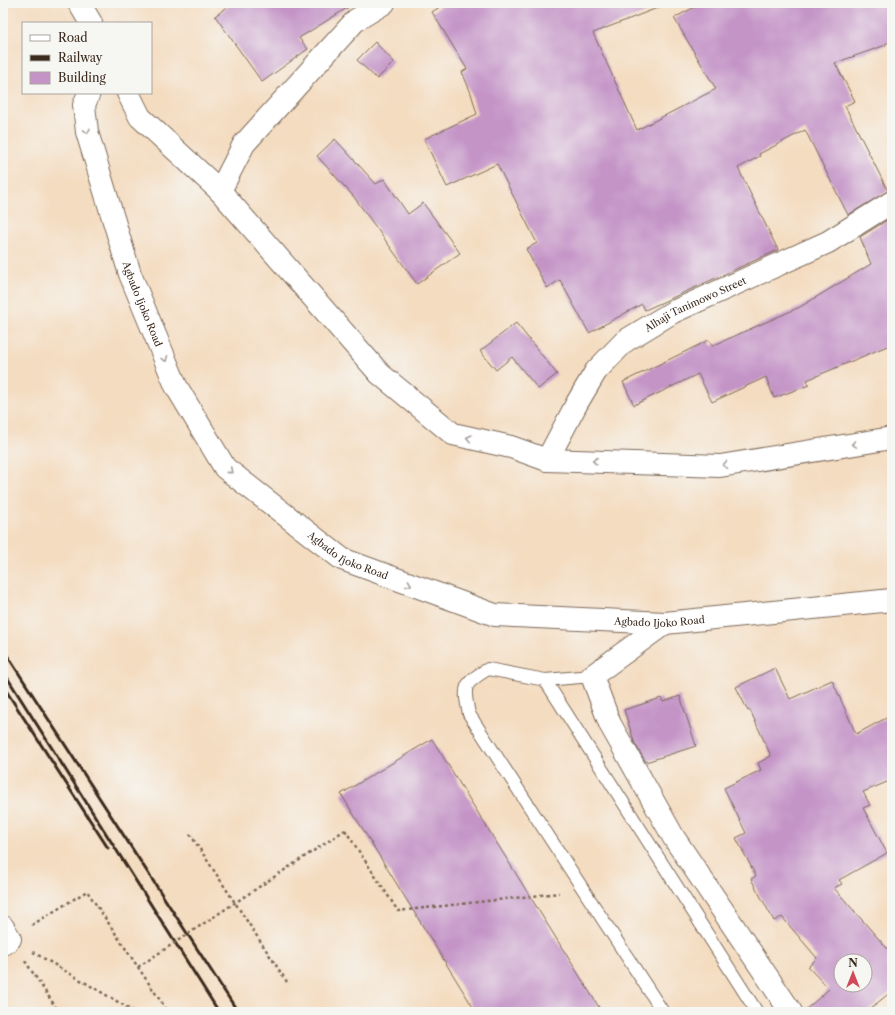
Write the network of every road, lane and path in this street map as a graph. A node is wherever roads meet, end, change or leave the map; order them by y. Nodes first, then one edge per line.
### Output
1 (79, 3) edge
2 (384, 3) edge
3 (90, 22) edge
4 (90, 94) edge
5 (129, 94) edge
6 (220, 191) junction
7 (892, 202) edge
8 (892, 438) edge
9 (548, 460) junction
10 (892, 600) edge
11 (665, 623) junction
12 (592, 676) junction
13 (545, 680) junction
14 (190, 834) dead end
15 (584, 891) junction
16 (235, 903) junction
17 (5, 936) edge
18 (138, 967) junction
19 (287, 982) dead end
20 (59, 1012) edge
21 (135, 1012) edge
22 (168, 1012) edge
23 (663, 1012) edge
24 (757, 1012) edge
25 (791, 1012) edge

1 - 3 main road
2 - 6 main road
4 -> 11 main road, Agbado Ijoko Road
5 - 6 main road
9 -> 6 main road
7 - 9 main road, Alhaji Tanimowo Street
8 -> 9 main road
10 - 11 main road, Agbado Ijoko Road
11 - 12 main road
12 - 13 lane
12 - 25 main road
13 - 15 lane
13 - 24 lane
14 - 16 path
15 - 16 path, bridge
15 - 23 lane
16 - 18 path, bridge
16 - 19 path
17 - 18 path
17 - 20 path
17 - 21 path
18 - 22 path

